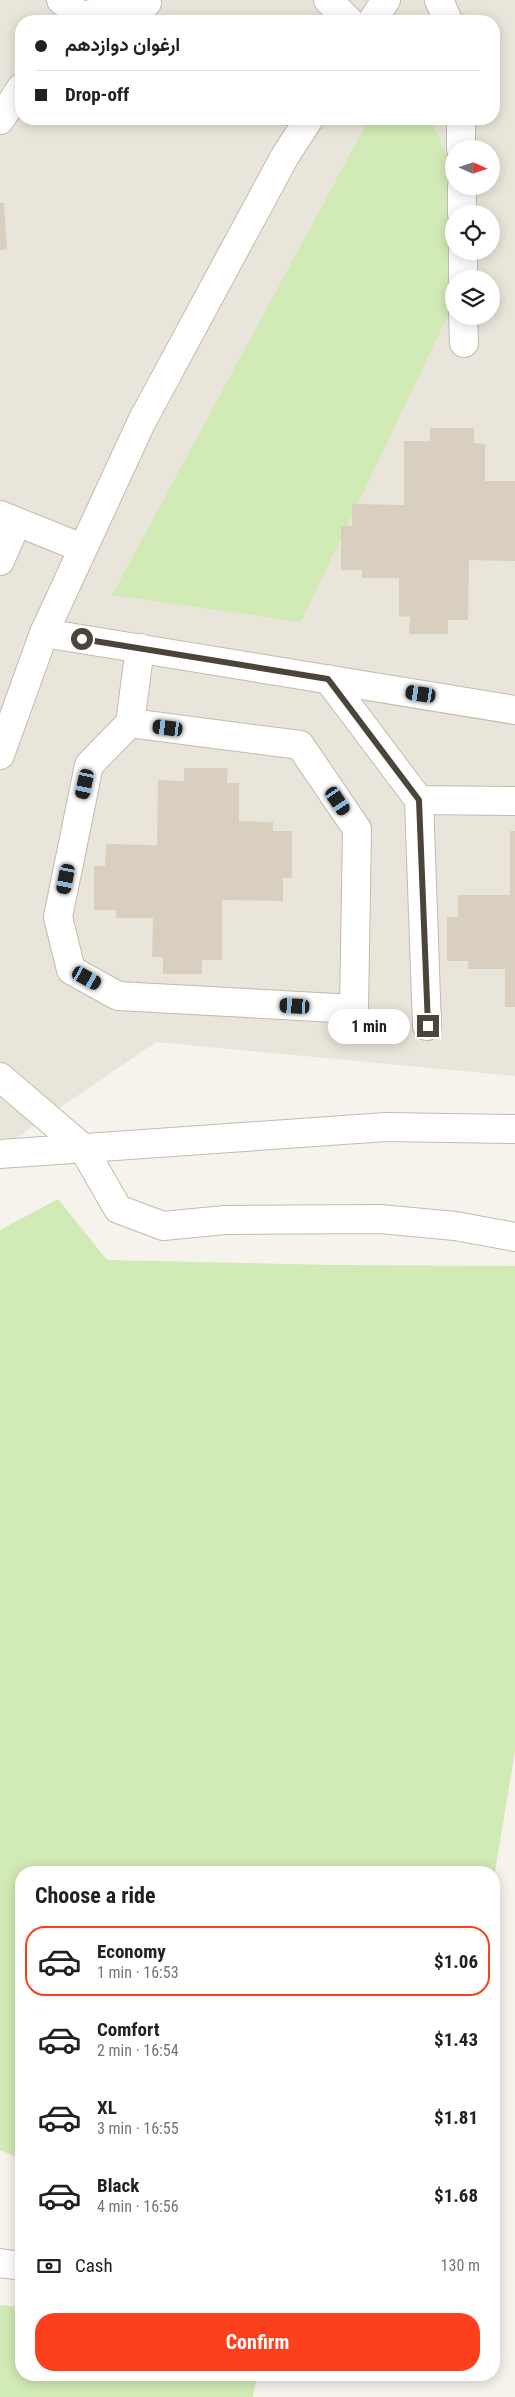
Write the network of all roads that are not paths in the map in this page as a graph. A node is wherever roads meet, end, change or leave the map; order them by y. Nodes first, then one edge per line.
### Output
1 (328, 0) edge
2 (386, 0) edge
3 (439, 0) edge
4 (152, 1) edge
5 (73, 12) edge
6 (344, 15) edge
7 (376, 15) edge
8 (445, 15) edge
9 (15, 97) edge
10 (0, 120) edge
11 (305, 125) edge
12 (461, 125) edge
13 (461, 140) edge
14 (9, 519) edge
15 (82, 548) junction
16 (0, 561) edge
17 (44, 632) junction
18 (140, 648) junction
19 (328, 679) junction
20 (515, 710) edge
21 (130, 723) junction
22 (0, 755) edge
23 (419, 800) junction
24 (515, 802) edge
25 (428, 1026) dead end
26 (0, 1077) edge
27 (515, 1129) edge
28 (83, 1148) junction
29 (0, 1154) edge
30 (515, 1237) edge
31 (0, 2263) edge
32 (15, 2265) edge

1 - 6 street
2 - 7 street
3 - 8 street
4 - 5 street
9 - 10 street
11 - 15 street
12 - 13 street
14 - 15 street
14 - 16 street
15 - 17 street
17 - 18 street
17 - 22 street
18 - 19 street
18 - 21 street
19 - 20 street
19 - 23 street
21 - 21 street
23 - 24 street
23 - 25 street
26 - 28 street
27 - 28 street
28 - 29 street
28 - 30 street
31 - 32 street

